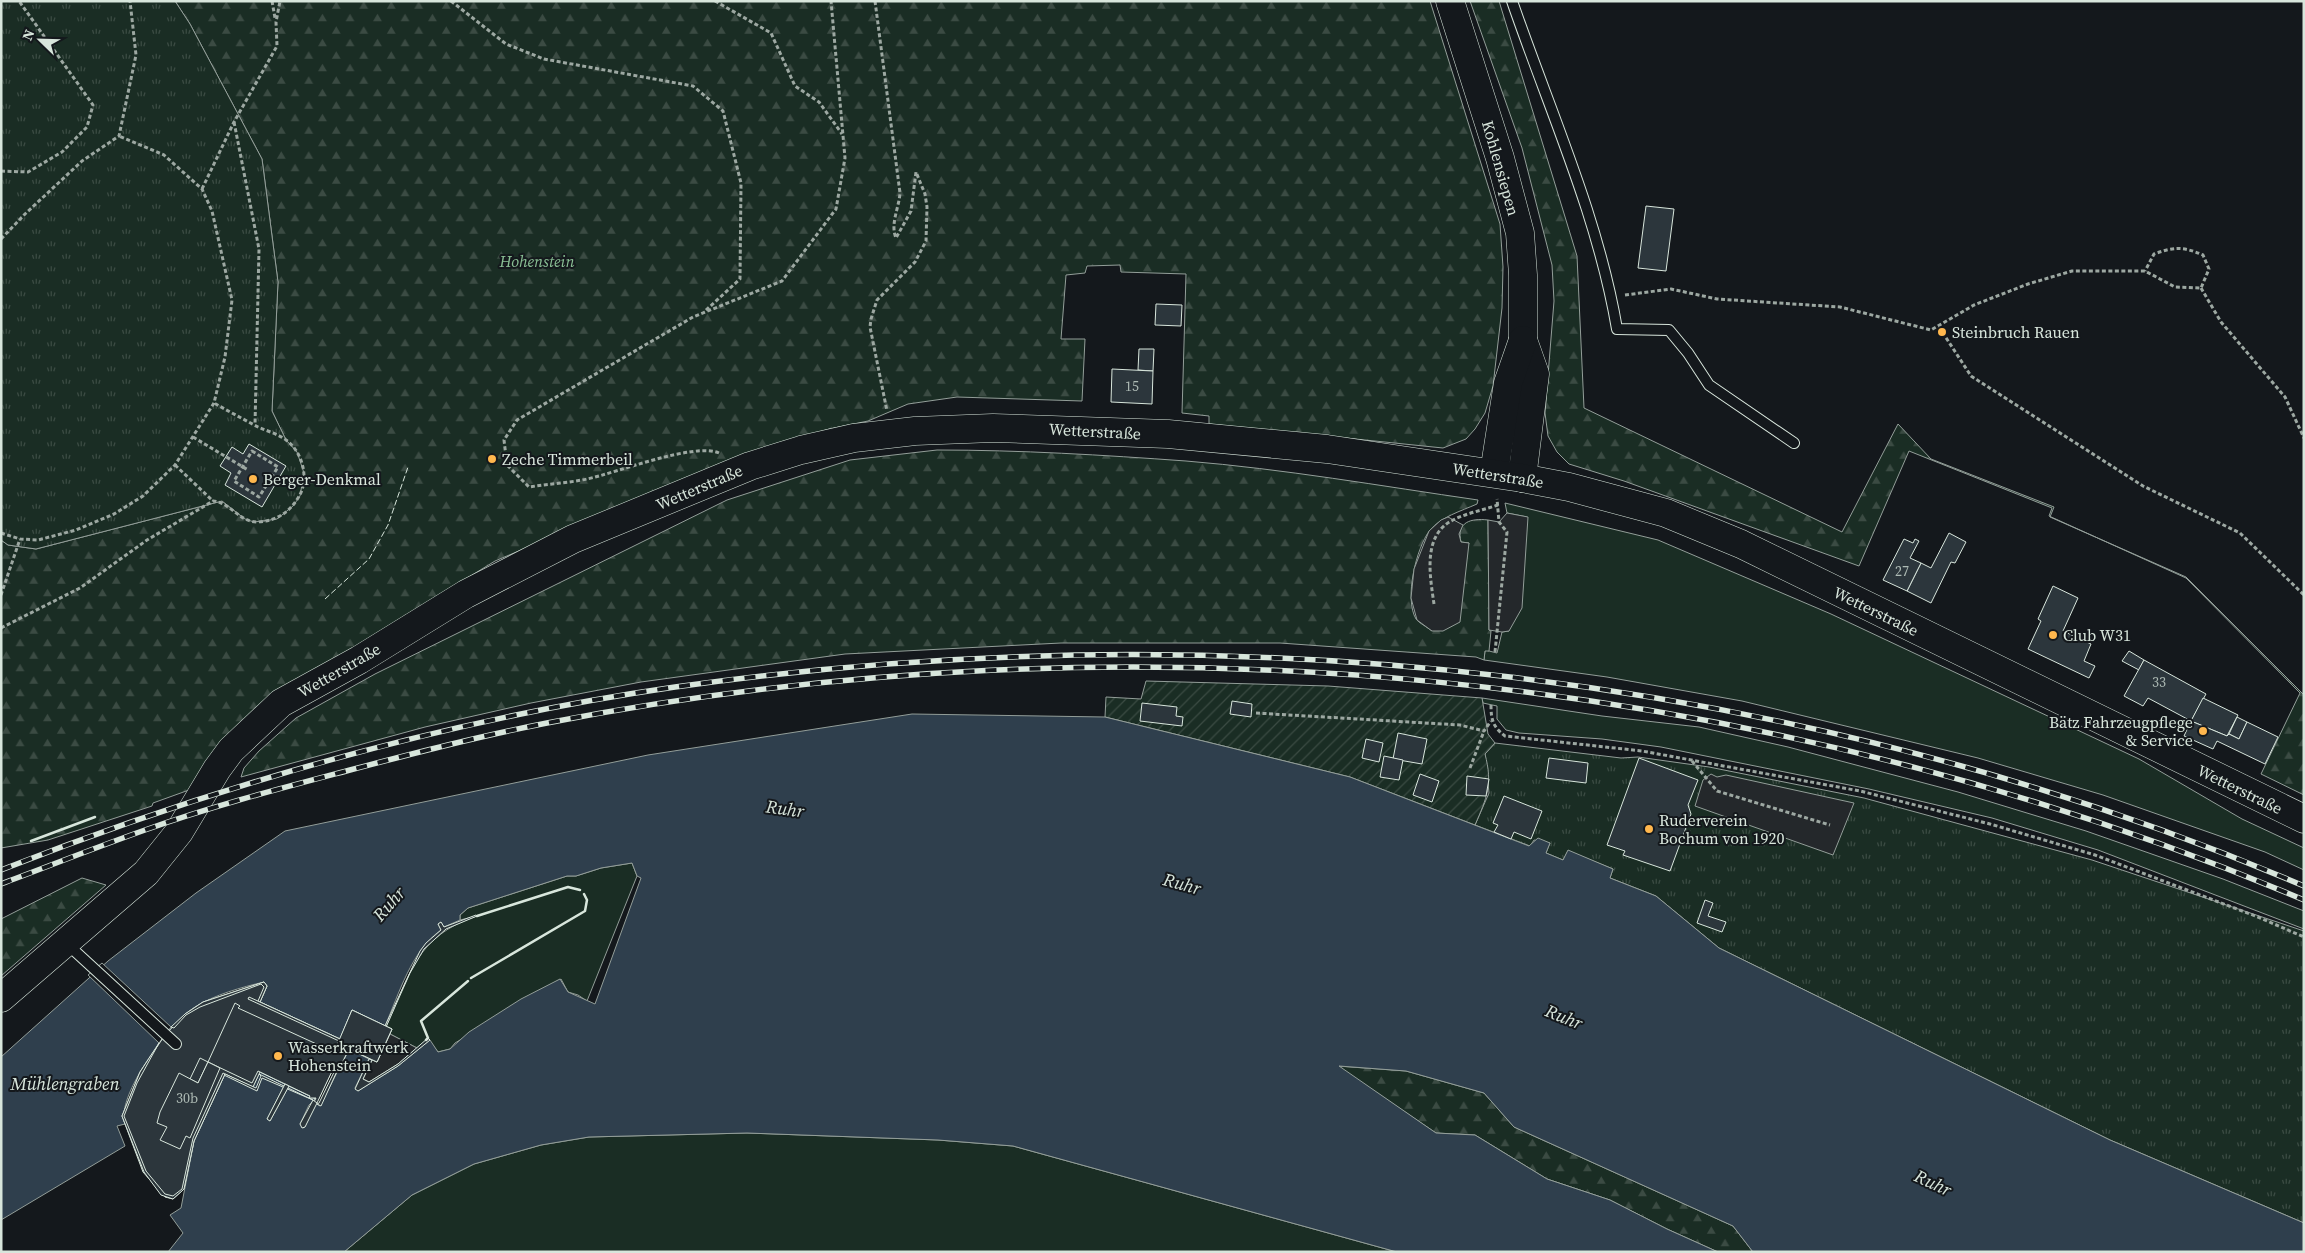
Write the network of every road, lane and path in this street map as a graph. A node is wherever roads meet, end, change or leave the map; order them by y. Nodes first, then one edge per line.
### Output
1 (19, 1) edge
2 (130, 1) edge
3 (272, 1) edge
4 (280, 1) edge
5 (451, 1) edge
6 (715, 1) edge
7 (831, 1) edge
8 (875, 1) edge
9 (1450, 1) edge
10 (1512, 1) edge
11 (276, 22) junction
12 (234, 122) junction
13 (119, 136) junction
14 (843, 136) junction
15 (1, 170) edge
16 (202, 189) junction
17 (1, 239) edge
18 (2145, 272) junction
19 (2201, 288) junction
20 (1612, 297) junction
21 (702, 314) junction
22 (1939, 327) junction
23 (1523, 340) junction
24 (214, 403) junction
25 (255, 425) junction
26 (890, 434) junction
27 (193, 437) junction
28 (2304, 438) edge
29 (1794, 442) dead end
30 (175, 465) junction
31 (750, 466) junction
32 (242, 467) junction
33 (248, 470) dead end
34 (1494, 473) junction
35 (1522, 478) junction
36 (268, 482) junction
37 (274, 485) dead end
38 (213, 501) junction
39 (1498, 505) junction
40 (1, 533) edge
41 (20, 539) junction
42 (1, 595) edge
43 (2304, 596) edge
44 (1434, 604) dead end
45 (1, 628) edge
46 (1495, 652) dead end
47 (1491, 705) dead end
48 (1256, 713) dead end
49 (1491, 720) junction
50 (1484, 731) junction
51 (1692, 760) junction
52 (1470, 768) dead end
53 (2304, 820) edge
54 (1830, 825) dead end
55 (2304, 937) edge
56 (65, 942) junction
57 (1, 998) edge
58 (176, 1044) dead end

1 - 15 path
2 - 13 path
3 - 11 path
4 - 11 path
5 - 21 path
6 - 14 path
7 - 14 path
8 - 26 path
9 - 23 main road, Kohlensiepen
10 - 20 lane
11 - 12 path
12 - 16 path
12 - 25 path
13 - 16 path
13 - 17 path
14 - 21 path
16 - 24 path
18 - 19 path
18 - 19 path
18 - 22 path
19 - 28 path
20 - 22 path
20 - 29 lane
21 - 31 path
22 - 43 path
23 - 34 main road, Kohlensiepen
23 - 35 main road, Kohlensiepen
24 - 25 path
24 - 27 path
25 - 38 path
26 - 31 main road, Wetterstraße
26 - 34 main road, Wetterstraße
27 - 30 path
27 - 32 path
30 - 38 path
30 - 41 path
31 - 56 main road, Wetterstraße
32 - 33 path
32 - 36 path
32 - 36 path
34 - 35 main road, Wetterstraße
34 - 39 path
35 - 53 main road, Wetterstraße
36 - 37 path
38 - 45 path
39 - 44 path
39 - 46 path
40 - 41 path
41 - 42 path
47 - 49 path
48 - 50 path
49 - 50 path
49 - 51 path
50 - 52 path
51 - 54 path
51 - 55 path
56 - 57 main road, Wetterstraße
56 - 58 lane

